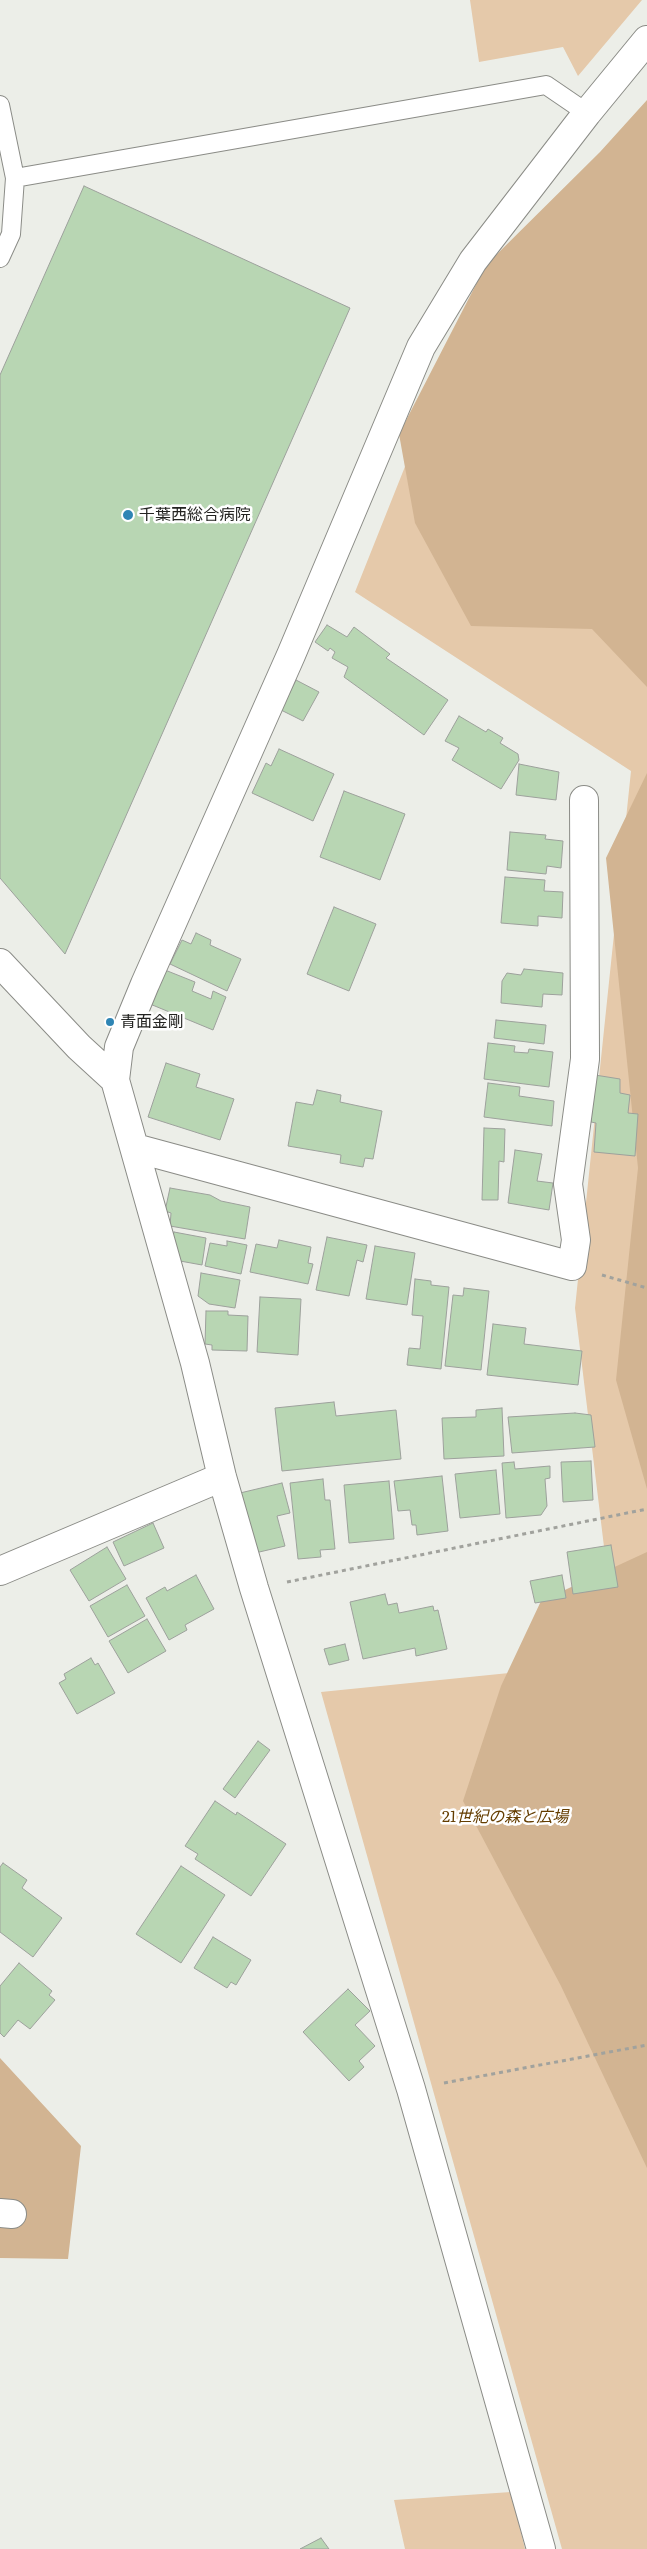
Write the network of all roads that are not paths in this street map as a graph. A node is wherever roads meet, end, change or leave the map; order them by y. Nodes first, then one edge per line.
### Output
1 (647, 40) edge
2 (0, 105) edge
3 (587, 113) junction
4 (3, 135) edge
5 (15, 178) junction
6 (5, 228) edge
7 (0, 258) edge
8 (584, 800) dead end
9 (0, 963) edge
10 (115, 1080) junction
11 (135, 1148) junction
12 (222, 1477) junction
13 (0, 1571) edge
14 (541, 2549) edge

1 - 3 street
2 - 4 lane
3 - 5 lane
3 - 10 street
4 - 5 lane
5 - 6 lane
6 - 7 lane
8 - 11 street
9 - 10 street
10 - 11 street
11 - 12 street
12 - 13 street
12 - 14 street

